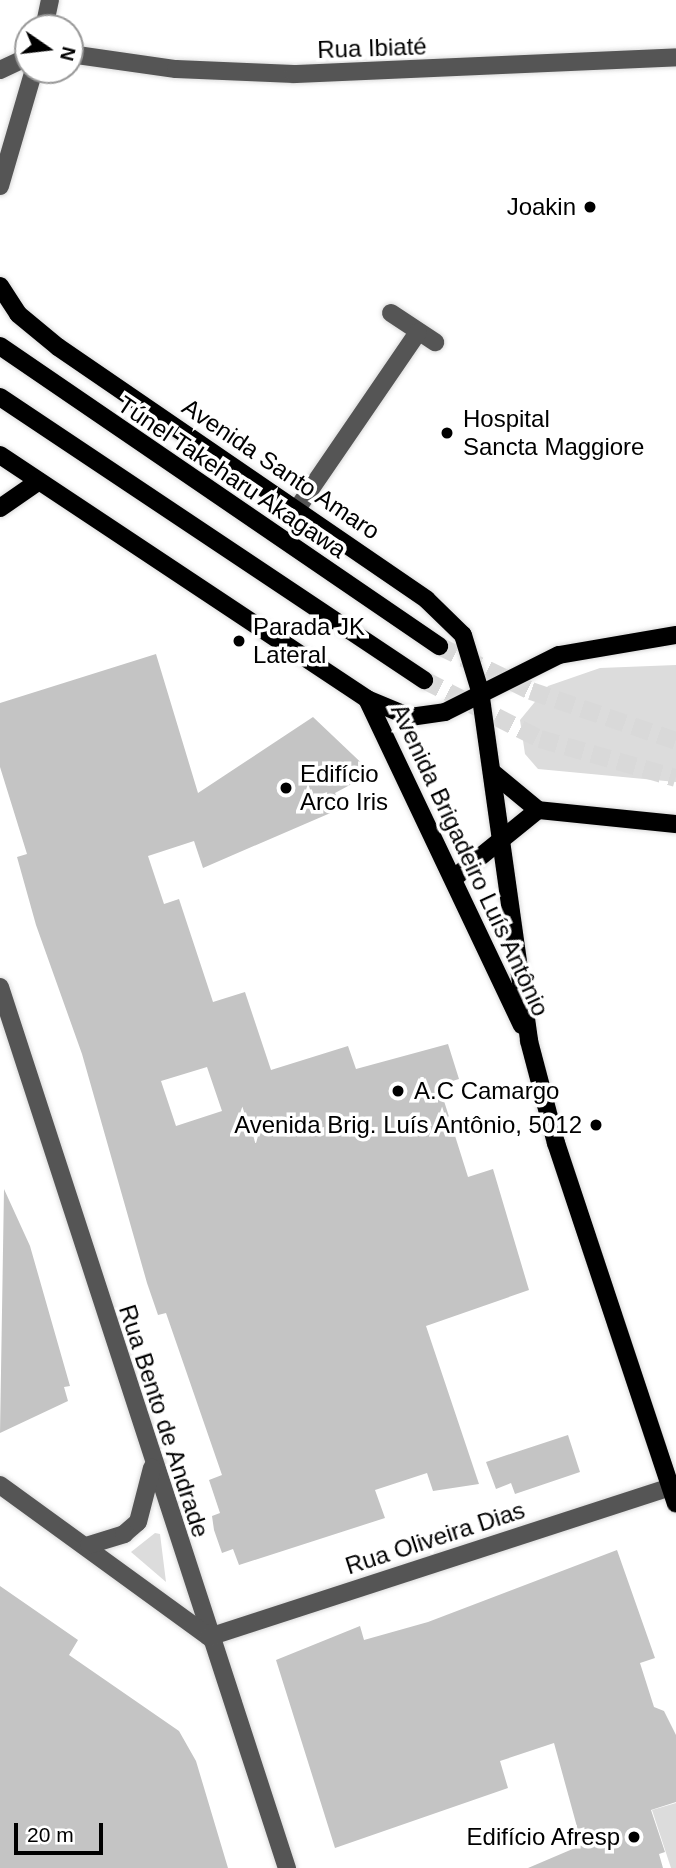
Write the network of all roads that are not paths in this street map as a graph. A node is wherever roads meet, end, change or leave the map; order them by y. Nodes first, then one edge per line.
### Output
1 (84, 56) edge
2 (676, 57) edge
3 (30, 84) edge
4 (0, 186) edge
5 (0, 286) edge
6 (391, 313) dead end
7 (418, 332) junction
8 (435, 342) dead end
9 (0, 346) edge
10 (0, 397) edge
11 (0, 455) edge
12 (39, 481) junction
13 (0, 508) edge
14 (297, 509) junction
15 (676, 635) edge
16 (439, 646) tunnel mouth
17 (424, 680) tunnel mouth
18 (480, 691) junction
19 (367, 699) junction
20 (492, 772) junction
21 (538, 810) junction
22 (676, 824) edge
23 (500, 835) junction
24 (454, 878) junction
25 (0, 987) edge
26 (529, 1041) junction
27 (152, 1464) junction
28 (0, 1485) edge
29 (674, 1492) edge
30 (89, 1545) junction
31 (209, 1637) junction
32 (286, 1868) edge

1 - 2 street, Rua Ibiaté
3 - 4 street
5 - 14 main road, Avenida Santo Amaro
6 - 7 street
7 - 8 street
7 - 14 street
9 - 16 main road, Túnel Takeharu Akagawa
10 - 17 main road
11 - 12 main road
12 - 13 main road
12 - 19 main road
14 - 18 main road, Avenida Santo Amaro
15 - 18 main road
18 - 19 main road
18 - 20 main road, Avenida Brigadeiro Luís Antônio
19 - 24 main road, Avenida Brigadeiro Luís Antônio
20 - 21 main road
20 - 23 main road, Avenida Brigadeiro Luís Antônio
21 - 22 main road
21 - 23 main road
23 - 24 main road
23 - 26 main road, Avenida Brigadeiro Luís Antônio
24 - 26 main road, Avenida Brigadeiro Luís Antônio
25 - 27 street, Rua Bento de Andrade
26 - 29 main road, Avenida Brigadeiro Luís Antônio
27 - 30 street
27 - 31 street, Rua Bento de Andrade
28 - 30 street
29 - 31 street, Rua Oliveira Dias
30 - 31 street
31 - 32 street, Rua Bento de Andrade

